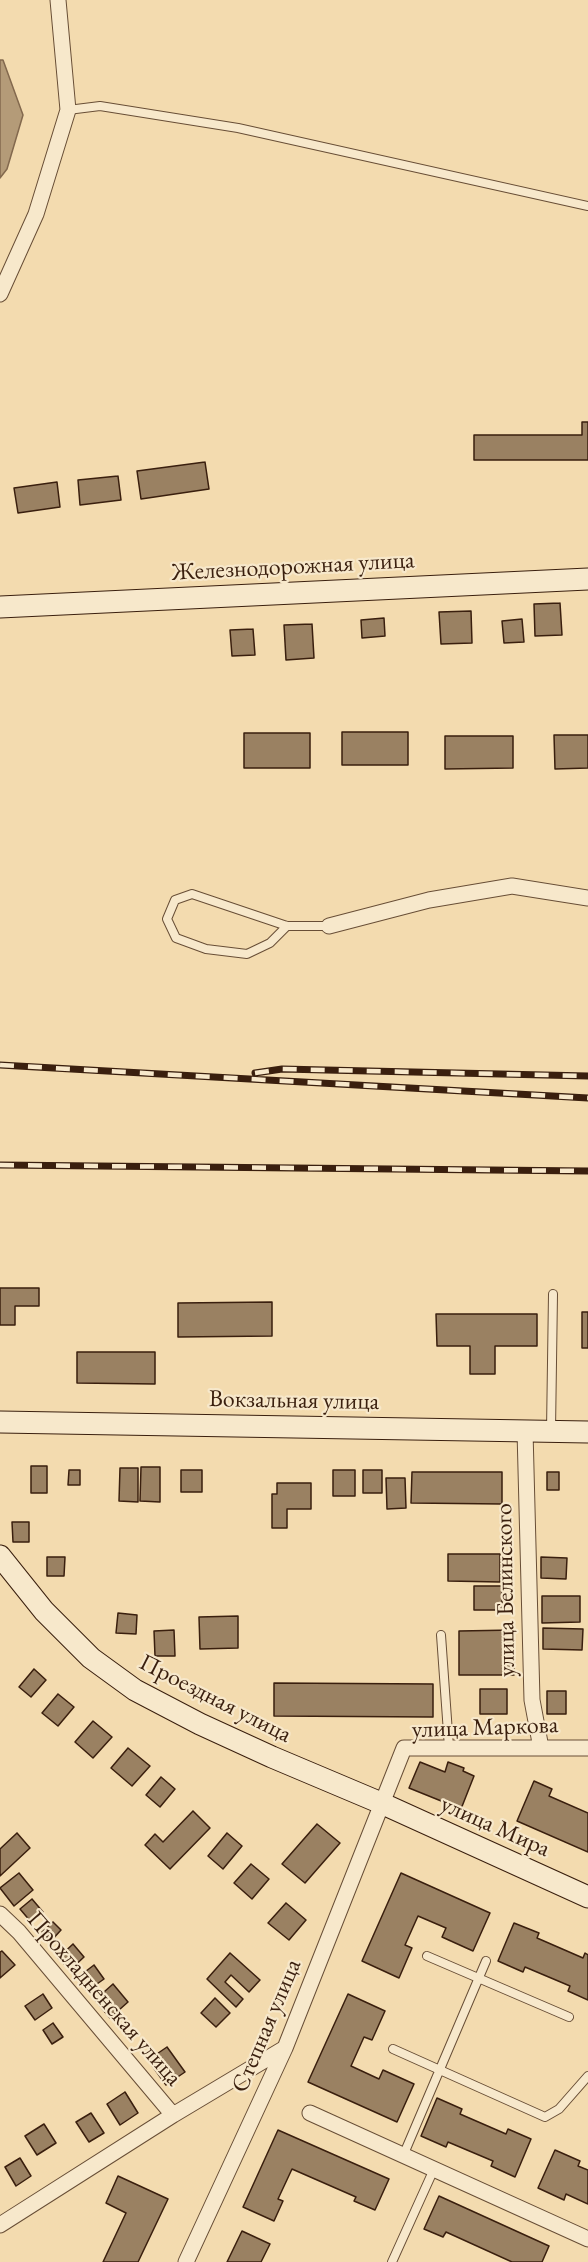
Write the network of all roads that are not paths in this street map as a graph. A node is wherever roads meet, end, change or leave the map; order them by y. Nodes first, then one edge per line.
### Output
1 (58, 0) edge
2 (68, 110) junction
3 (588, 206) edge
4 (0, 294) edge
5 (588, 579) edge
6 (0, 607) edge
7 (588, 898) edge
8 (287, 926) junction
9 (328, 926) joint
10 (554, 1294) dead end
11 (0, 1422) edge
12 (525, 1431) junction
13 (551, 1431) junction
14 (588, 1432) edge
15 (0, 1556) edge
16 (441, 1635) dead end
17 (449, 1747) junction
18 (541, 1748) junction
19 (588, 1748) edge
20 (381, 1803) junction
21 (588, 1897) edge
22 (3, 1922) edge
23 (427, 1956) dead end
24 (486, 1961) dead end
25 (479, 1979) junction
26 (569, 2017) dead end
27 (285, 2048) junction
28 (393, 2049) dead end
29 (440, 2071) junction
30 (588, 2076) edge
31 (310, 2113) dead end
32 (173, 2115) junction
33 (403, 2156) junction
34 (434, 2169) junction
35 (0, 2225) edge
36 (588, 2239) edge
37 (186, 2262) edge
38 (393, 2262) edge

1 - 2 street
2 - 3 lane
2 - 4 street
5 - 6 street, Железнодорожная улица
7 - 9 street
8 - 8 lane
8 - 9 lane
10 - 13 lane
11 - 12 street, Вокзальная улица
12 - 13 street, Вокзальная улица
12 - 18 street, улица Белинского
13 - 14 street, Вокзальная улица
15 - 20 street, Проездная улица
16 - 17 lane
17 - 18 street, улица Маркова
17 - 20 street, улица Маркова
18 - 19 street, улица Маркова
20 - 21 street, улица Мира
20 - 27 street, Степная улица
22 - 32 street, Прохладненская улица
23 - 25 lane
24 - 25 lane
25 - 26 lane
25 - 29 lane
27 - 32 street
27 - 37 street, Степная улица
28 - 29 lane
29 - 30 lane
29 - 33 lane
31 - 33 street
32 - 35 street
33 - 34 street
34 - 36 street
34 - 38 lane

